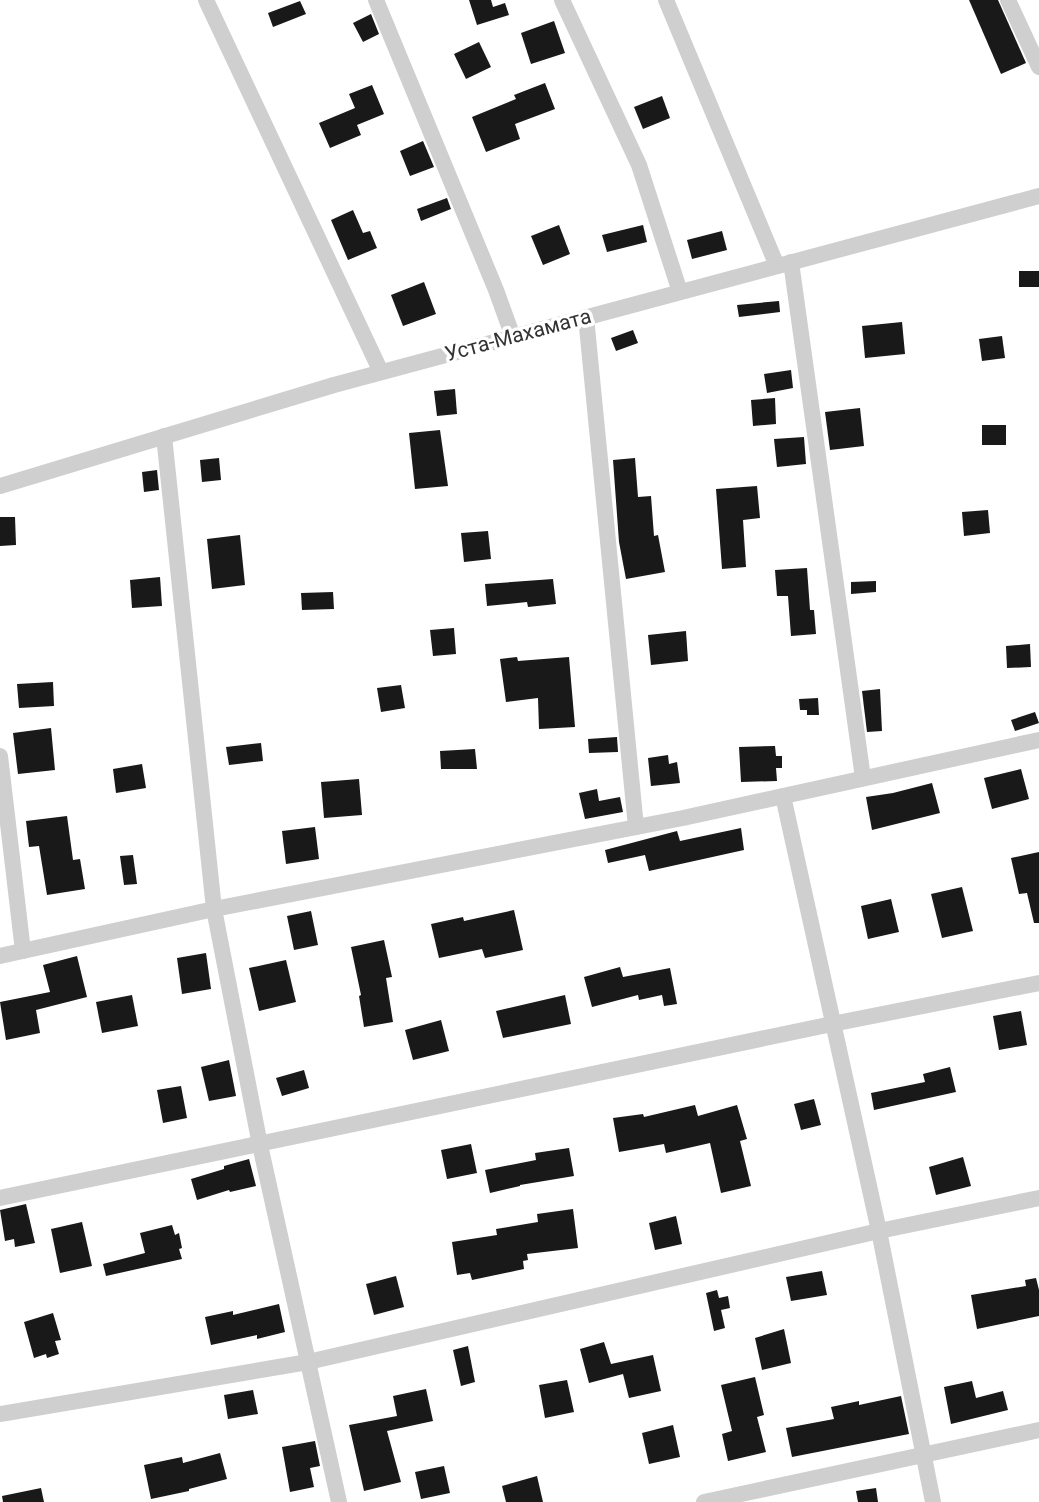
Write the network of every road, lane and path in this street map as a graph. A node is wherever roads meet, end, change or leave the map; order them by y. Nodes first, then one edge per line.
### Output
1 (206, 0) edge
2 (376, 0) edge
3 (562, 0) edge
4 (667, 0) edge
5 (1008, 0) edge
6 (1039, 67) edge
7 (1039, 196) edge
8 (784, 264) junction
9 (680, 292) junction
10 (586, 317) junction
11 (513, 337) junction
12 (381, 372) junction
13 (164, 436) junction
14 (0, 486) edge
15 (1039, 740) edge
16 (0, 756) edge
17 (863, 778) junction
18 (783, 796) junction
19 (636, 827) junction
20 (214, 909) junction
21 (23, 951) junction
22 (0, 956) edge
23 (1039, 983) edge
24 (832, 1024) junction
25 (260, 1145) junction
26 (0, 1198) edge
27 (1039, 1198) edge
28 (879, 1231) junction
29 (307, 1362) junction
30 (0, 1414) edge
31 (1039, 1430) edge
32 (923, 1453) junction
33 (339, 1502) edge
34 (704, 1502) edge
35 (933, 1502) edge

1 - 12 street
2 - 11 street
3 - 9 street
4 - 8 street
5 - 6 street
7 - 8 street, Уста-Махамата
8 - 9 street, Уста-Махамата
8 - 17 street
9 - 10 street, Уста-Махамата
10 - 11 street, Уста-Махамата
10 - 19 street
11 - 12 street, Уста-Махамата
12 - 13 street, Уста-Махамата
13 - 14 street, Уста-Махамата
13 - 20 street
15 - 17 street
16 - 21 street
17 - 18 street
18 - 19 street
18 - 24 street
19 - 20 street
20 - 21 street
20 - 25 street
21 - 22 street
23 - 24 street
24 - 25 street
24 - 28 street
25 - 26 street
25 - 29 street
27 - 28 street
28 - 29 street
28 - 32 street
29 - 30 street
29 - 33 street
31 - 32 street
32 - 34 street
32 - 35 street

